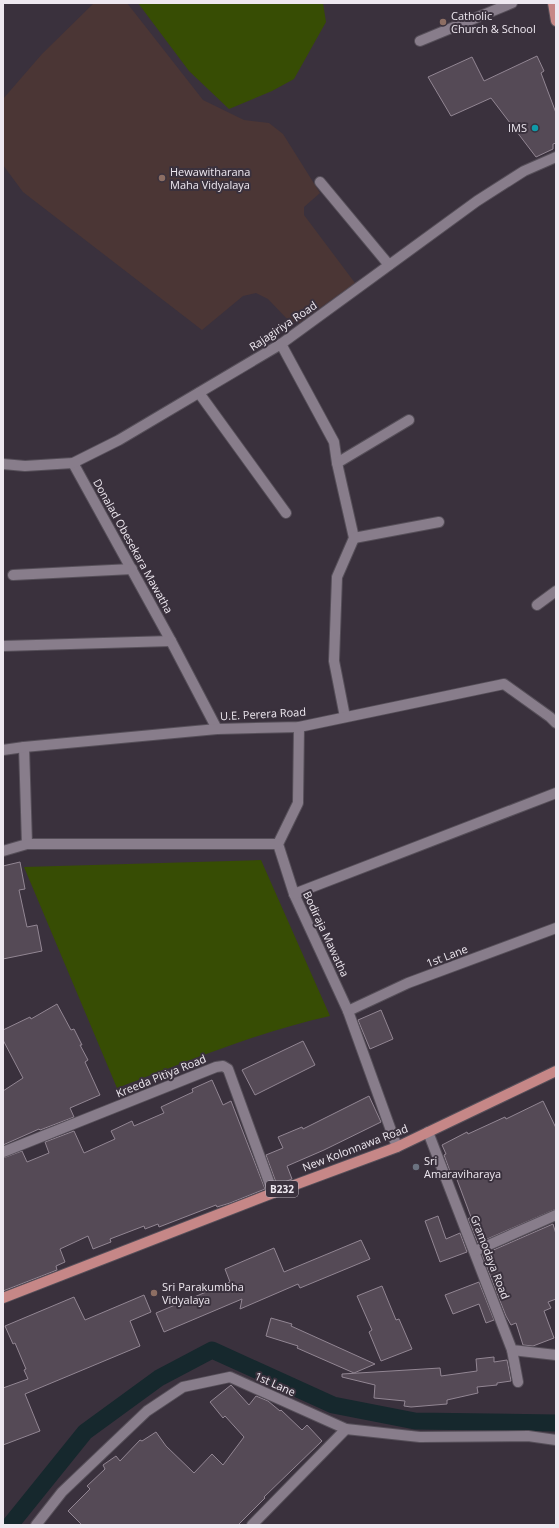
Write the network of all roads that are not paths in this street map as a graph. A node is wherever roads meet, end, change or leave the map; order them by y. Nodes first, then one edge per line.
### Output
1 (512, 3) edge
2 (553, 3) edge
3 (556, 21) edge
4 (420, 41) dead end
5 (556, 157) edge
6 (320, 182) dead end
7 (389, 265) junction
8 (281, 344) junction
9 (198, 394) junction
10 (409, 420) dead end
11 (73, 463) junction
12 (337, 463) junction
13 (3, 464) edge
14 (286, 513) dead end
15 (439, 522) dead end
16 (354, 538) junction
17 (132, 569) junction
18 (13, 575) dead end
19 (556, 591) edge
20 (537, 605) dead end
21 (171, 641) junction
22 (3, 646) edge
23 (345, 717) junction
24 (554, 718) edge
25 (299, 727) junction
26 (217, 729) junction
27 (24, 746) junction
28 (3, 750) edge
29 (556, 792) edge
30 (27, 844) junction
31 (278, 844) junction
32 (3, 851) edge
33 (294, 894) junction
34 (556, 928) edge
35 (348, 1011) junction
36 (556, 1072) edge
37 (428, 1132) junction
38 (397, 1147) junction
39 (3, 1152) edge
40 (273, 1193) junction
41 (556, 1215) edge
42 (475, 1251) junction
43 (3, 1298) edge
44 (512, 1350) junction
45 (556, 1356) edge
46 (518, 1382) dead end
47 (346, 1428) junction
48 (556, 1440) edge
49 (36, 1525) edge
50 (252, 1525) edge

1 - 4 street
2 - 3 main road
5 - 7 street, Rajagiriya Road
6 - 7 street
7 - 8 street, Rajagiriya Road
8 - 9 street, Rajagiriya Road
8 - 12 street
9 - 11 street, Rajagiriya Road
9 - 14 street
10 - 12 street
11 - 13 street, Rajagiriya Road
11 - 17 street, Donalad Obesekara Mawatha
12 - 16 street
15 - 16 street
16 - 23 street
17 - 18 street
17 - 21 street, Donalad Obesekara Mawatha
19 - 20 street
21 - 22 street
21 - 26 street, Donalad Obesekara Mawatha
23 - 24 street, U.E. Perera Road
23 - 25 street, U.E. Perera Road
25 - 26 street, U.E. Perera Road
25 - 31 street
26 - 27 street, U.E. Perera Road
27 - 28 street, U.E. Perera Road
27 - 30 street
29 - 33 street
30 - 31 street
30 - 32 street
31 - 33 street, Bodiraja Mawatha
33 - 35 street, Bodiraja Mawatha
34 - 35 street, 1st Lane
35 - 38 street, Bodiraja Mawatha
36 - 37 main road, New Kolonnawa Road / B232
37 - 38 main road, New Kolonnawa Road / B232
37 - 42 street, Gramodaya Road
38 - 40 main road, New Kolonnawa Road / B232
39 - 40 street, Kreeda Pitiya Road
40 - 43 main road, New Kolonnawa Road / B232
41 - 42 street
42 - 44 street, Gramodaya Road
44 - 45 street
44 - 46 street, Gramodaya Road
47 - 48 street, 1st Lane
47 - 49 street, 1st Lane
47 - 50 street

